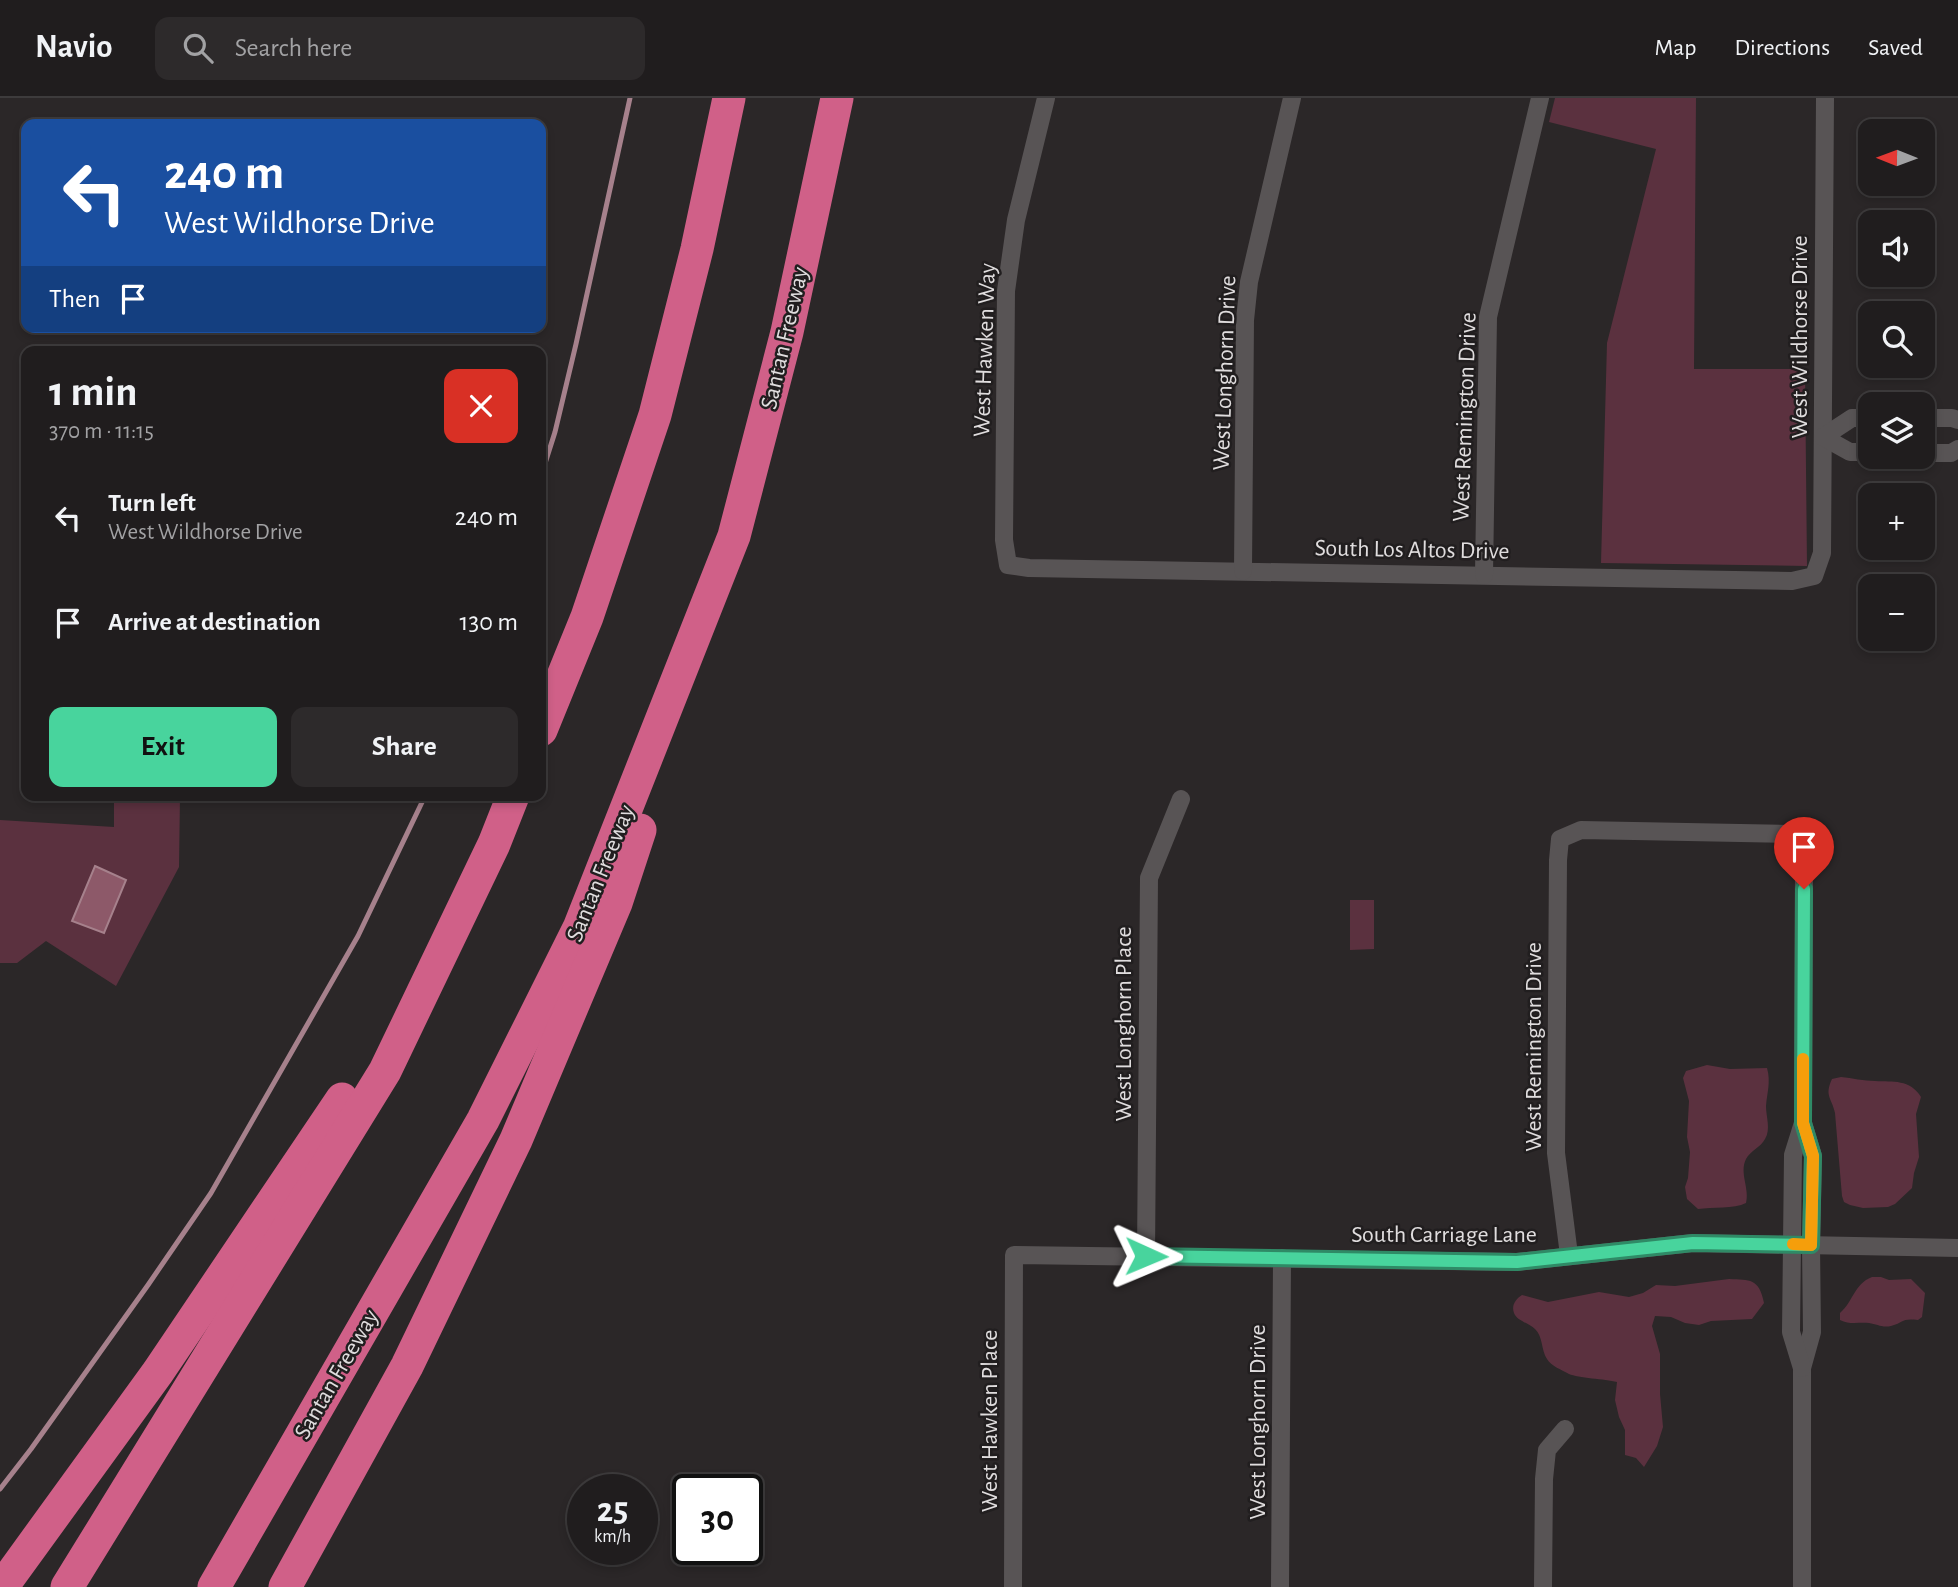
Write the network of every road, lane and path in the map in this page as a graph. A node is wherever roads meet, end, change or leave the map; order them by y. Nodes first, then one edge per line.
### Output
1 (729, 98) edge
2 (837, 98) edge
3 (1046, 98) edge
4 (1292, 98) edge
5 (1540, 98) edge
6 (1825, 98) edge
7 (1858, 418) edge
8 (1935, 418) edge
9 (1958, 420) edge
10 (1823, 438) junction
11 (1958, 449) edge
12 (1858, 452) edge
13 (1935, 453) edge
14 (734, 536) junction
15 (1008, 565) joint
16 (1243, 571) junction
17 (1484, 575) junction
18 (1814, 576) joint
19 (546, 718) edge
20 (1181, 799) dead end
21 (511, 801) edge
22 (494, 844) junction
23 (1803, 1123) junction
24 (1793, 1244) junction
25 (1811, 1245) junction
26 (1958, 1248) edge
27 (1014, 1255) joint
28 (1569, 1255) junction
29 (1146, 1256) junction
30 (1282, 1258) junction
31 (1802, 1368) junction
32 (1565, 1429) dead end
33 (2, 1587) edge
34 (67, 1587) edge
35 (214, 1587) edge
36 (285, 1587) edge
37 (1013, 1587) edge
38 (1280, 1587) edge
39 (1543, 1587) edge
40 (1802, 1587) edge

1 - 19 highway
2 - 14 highway, Santan Freeway
3 - 15 street, West Hawken Way
4 - 16 street, West Longhorn Drive
5 - 17 street, West Remington Drive
6 - 10 street, West Wildhorse Drive
7 - 10 street
8 - 9 street
10 - 12 street
10 - 18 street, West Wildhorse Drive
11 - 13 street
14 - 35 highway, Santan Freeway
14 - 36 highway
15 - 16 street, South Los Altos Drive
16 - 17 street, South Los Altos Drive
17 - 18 street, South Los Altos Drive
20 - 29 street, West Longhorn Place
21 - 22 highway
22 - 33 highway
22 - 34 highway
23 - 24 street
23 - 25 street
23 - 28 street, West Remington Drive
24 - 25 street, South Carriage Lane
24 - 28 street, South Carriage Lane
24 - 31 street
25 - 26 street, South Carriage Lane
25 - 31 street
27 - 29 street, South Carriage Lane
27 - 37 street, West Hawken Place
28 - 30 street, South Carriage Lane
29 - 30 street, South Carriage Lane
30 - 38 street, West Longhorn Drive
31 - 40 street
32 - 39 street

